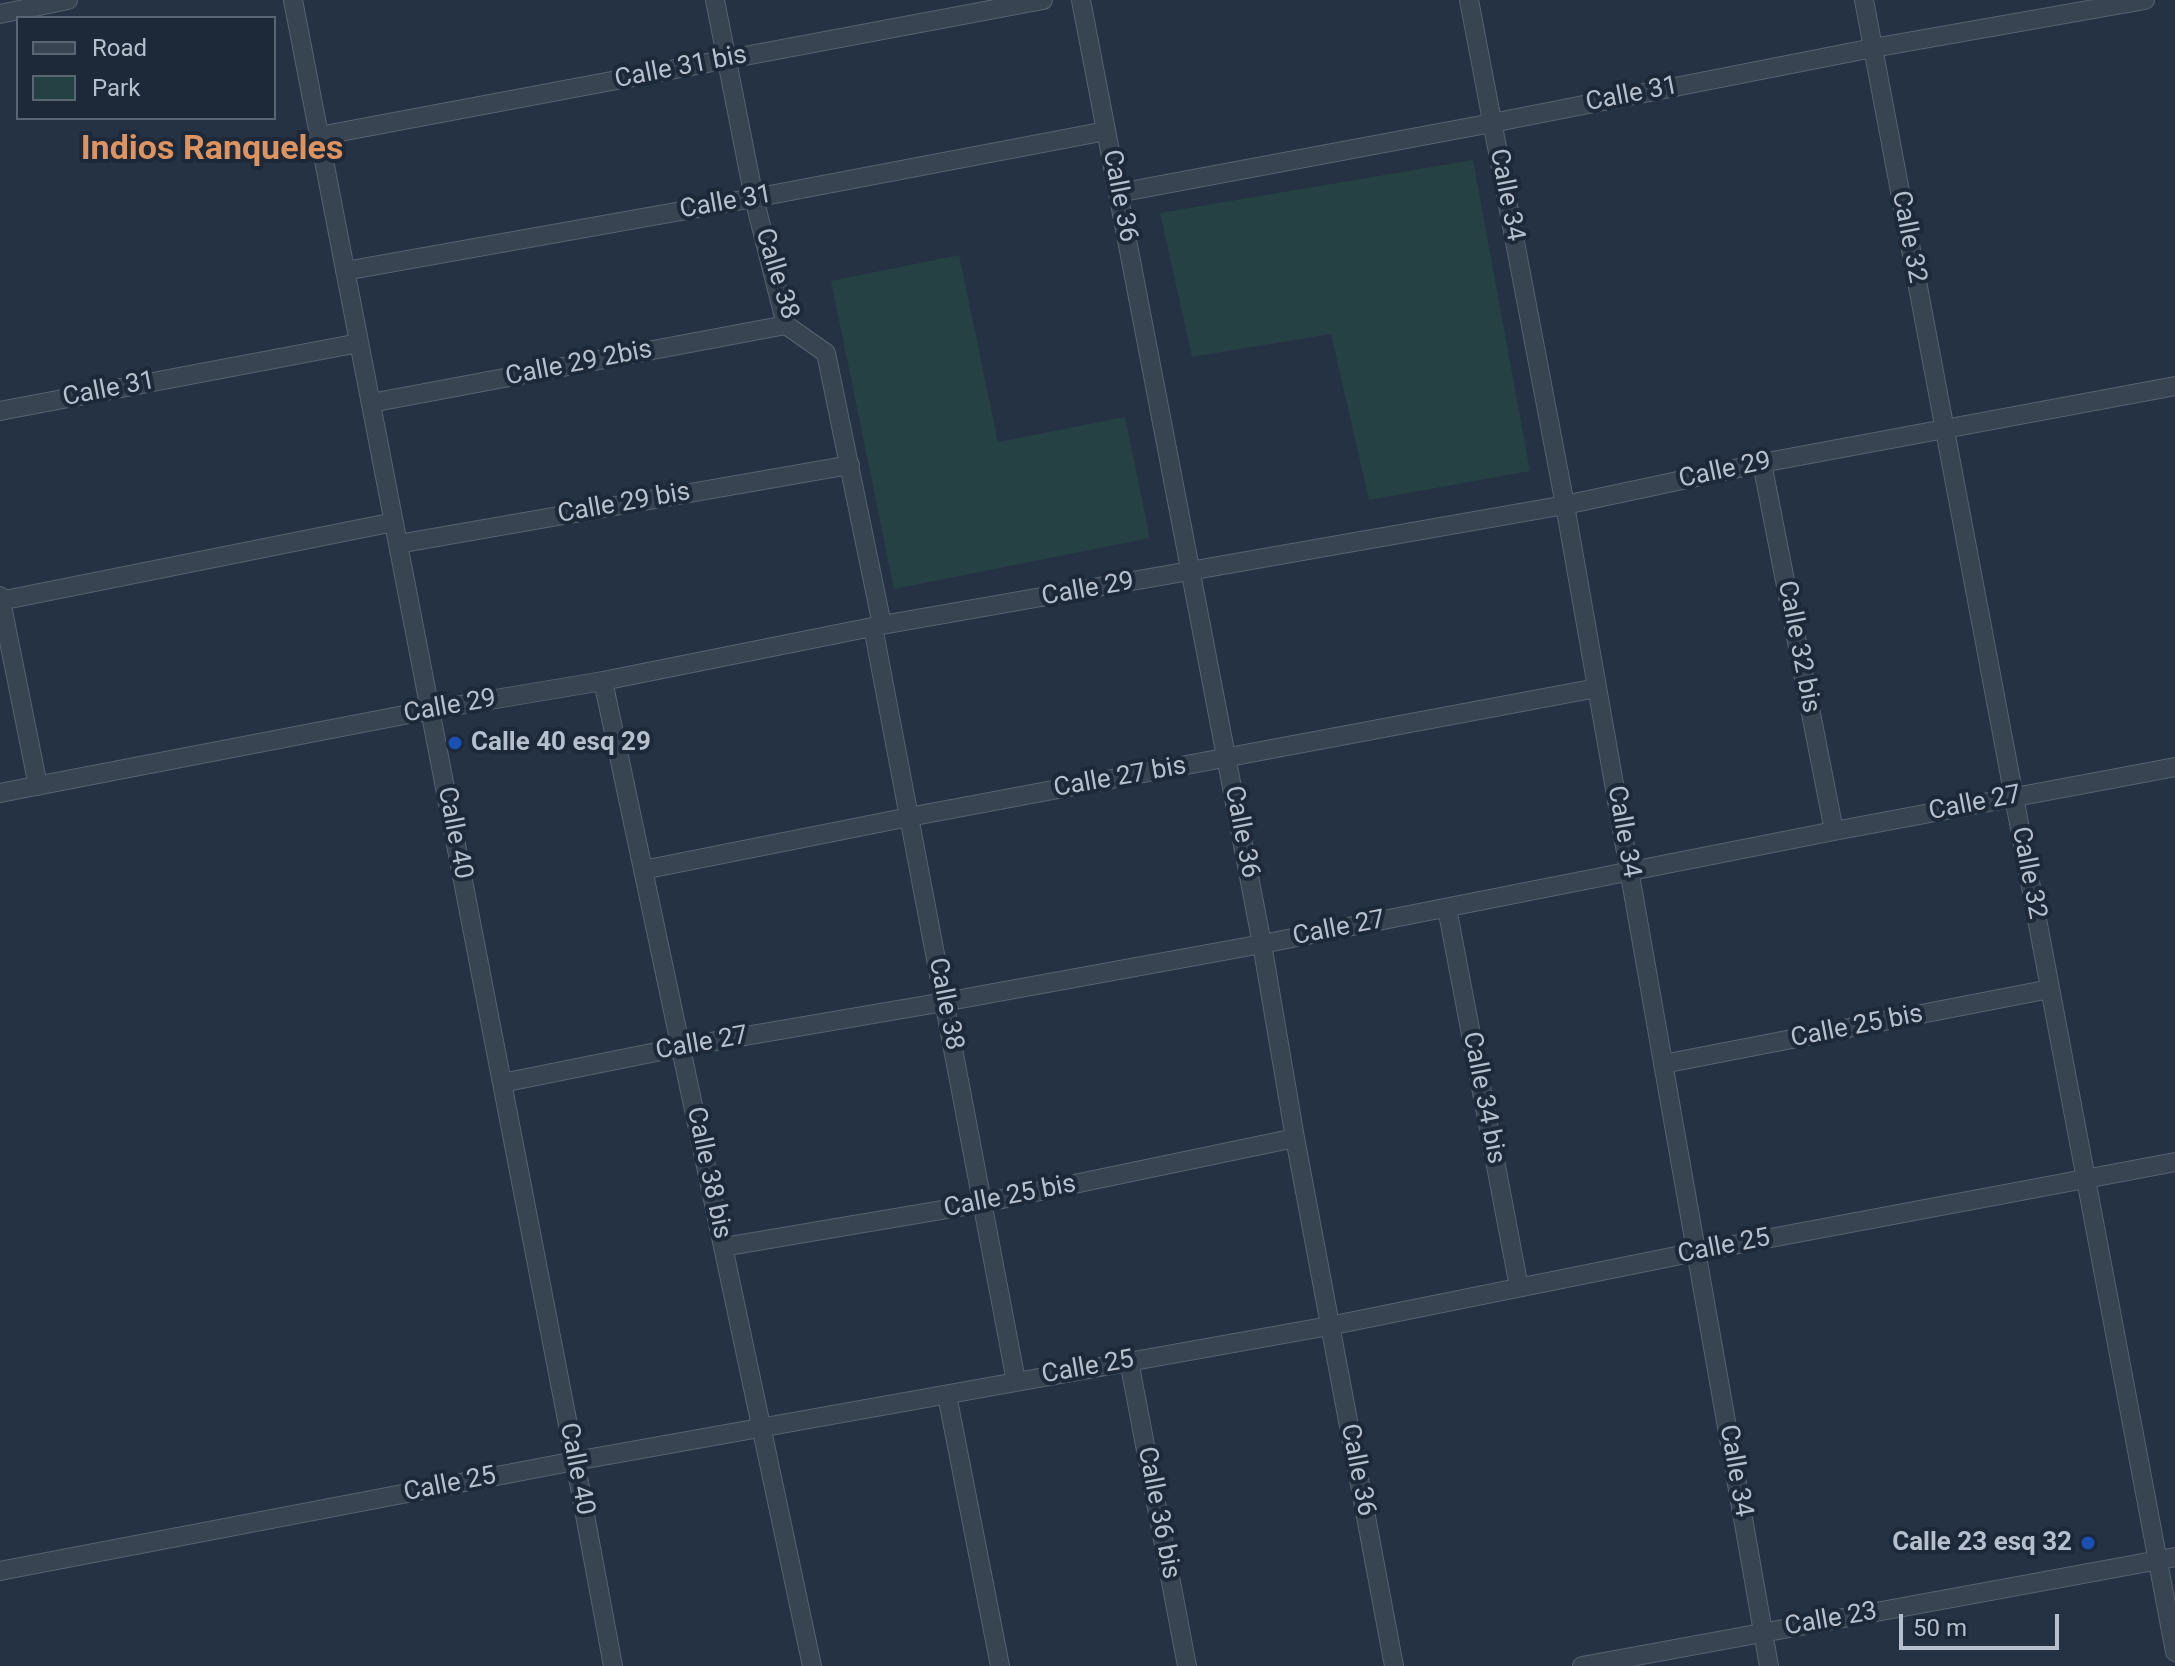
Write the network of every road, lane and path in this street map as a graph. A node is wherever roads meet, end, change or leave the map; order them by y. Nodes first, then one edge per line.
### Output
1 (68, 0) edge
2 (293, 0) edge
3 (715, 0) edge
4 (1043, 0) edge
5 (1081, 0) edge
6 (1469, 0) edge
7 (1864, 0) edge
8 (2145, 0) edge
9 (0, 14) edge
10 (1873, 48) junction
11 (727, 59) junction
12 (1492, 123) junction
13 (1106, 131) junction
14 (319, 136) junction
15 (1118, 193) junction
16 (754, 198) junction
17 (345, 271) junction
18 (786, 325) junction
19 (359, 343) junction
20 (2175, 386) edge
21 (371, 403) junction
22 (0, 411) edge
23 (1944, 429) junction
24 (1762, 463) junction
25 (850, 465) junction
26 (1565, 505) junction
27 (394, 522) junction
28 (398, 544) junction
29 (1191, 572) junction
30 (0, 599) edge
31 (877, 626) junction
32 (603, 681) junction
33 (1597, 688) junction
34 (430, 710) junction
35 (1227, 758) junction
36 (2175, 767) edge
37 (38, 786) junction
38 (0, 793) edge
39 (2014, 797) junction
40 (909, 817) junction
41 (1834, 831) junction
42 (643, 870) junction
43 (1629, 871) junction
44 (1447, 908) junction
45 (1262, 944) junction
46 (2050, 989) junction
47 (944, 1002) junction
48 (681, 1047) junction
49 (1663, 1064) junction
50 (502, 1083) junction
51 (1295, 1138) junction
52 (2175, 1162) edge
53 (2086, 1178) junction
54 (983, 1203) junction
55 (723, 1247) junction
56 (1696, 1252) junction
57 (1519, 1287) junction
58 (1329, 1326) junction
59 (1129, 1361) junction
60 (1016, 1381) junction
61 (947, 1395) junction
62 (762, 1429) junction
63 (575, 1461) junction
64 (2166, 1559) edge
65 (0, 1571) edge
66 (1763, 1632) junction
67 (2175, 1652) edge
68 (613, 1666) edge
69 (812, 1666) edge
70 (1000, 1666) edge
71 (1187, 1666) edge
72 (1394, 1666) edge
73 (1582, 1666) edge
74 (1769, 1666) edge

1 - 9 street
2 - 14 street, Calle 40
3 - 11 street, Calle 38
4 - 11 street, Calle 31 bis
5 - 13 street, Calle 36
6 - 12 street, Calle 34
7 - 10 street, Calle 32
8 - 10 street, Calle 31
10 - 12 street, Calle 31
10 - 23 street, Calle 32
11 - 14 street, Calle 31 bis
11 - 16 street, Calle 38
12 - 15 street, Calle 31
12 - 26 street, Calle 34
13 - 15 street, Calle 36
13 - 16 street, Calle 31
14 - 17 street, Calle 40
15 - 29 street, Calle 36
16 - 17 street, Calle 31
16 - 18 street, Calle 38
17 - 19 street, Calle 40
18 - 21 street, Calle 29 2bis
18 - 25 street, Calle 38
19 - 21 street, Calle 40
19 - 22 street, Calle 31
20 - 23 street, Calle 29
21 - 27 street, Calle 40
23 - 24 street, Calle 29
23 - 39 street, Calle 32
24 - 26 street, Calle 29
24 - 41 street, Calle 32 bis
25 - 28 street, Calle 29 bis
25 - 31 street, Calle 38
26 - 29 street, Calle 29
26 - 33 street, Calle 34
27 - 28 street, Calle 40
27 - 30 street
28 - 34 street, Calle 40
29 - 31 street, Calle 29
29 - 35 street, Calle 36
30 - 37 street
31 - 32 street, Calle 29
31 - 40 street, Calle 38
32 - 34 street, Calle 29
32 - 42 street, Calle 38 bis
33 - 35 street, Calle 27 bis
33 - 43 street, Calle 34
34 - 37 street, Calle 29
34 - 50 street, Calle 40
35 - 40 street, Calle 27 bis
35 - 45 street, Calle 36
36 - 39 street, Calle 27
37 - 38 street, Calle 29
39 - 41 street, Calle 27
39 - 46 street, Calle 32
40 - 42 street, Calle 27 bis
40 - 47 street, Calle 38
41 - 43 street, Calle 27
42 - 48 street, Calle 38 bis
43 - 44 street, Calle 27
43 - 49 street, Calle 34
44 - 45 street, Calle 27
44 - 57 street, Calle 34 bis
45 - 47 street, Calle 27
45 - 51 street, Calle 36
46 - 49 street, Calle 25 bis
46 - 53 street, Calle 32
47 - 48 street, Calle 27
47 - 54 street, Calle 38
48 - 50 street, Calle 27
48 - 55 street, Calle 38 bis
49 - 56 street, Calle 34
50 - 63 street, Calle 40
51 - 54 street, Calle 25 bis
51 - 58 street, Calle 36
52 - 53 street, Calle 25
53 - 56 street, Calle 25
53 - 64 street, Calle 32
54 - 55 street, Calle 25 bis
54 - 60 street, Calle 38
55 - 62 street, Calle 38 bis
56 - 57 street, Calle 25
56 - 66 street, Calle 34
57 - 58 street, Calle 25
58 - 59 street, Calle 25
58 - 72 street, Calle 36
59 - 60 street, Calle 25
59 - 71 street, Calle 36 bis
60 - 61 street, Calle 25
61 - 62 street, Calle 25
61 - 70 street
62 - 63 street, Calle 25
62 - 69 street, Calle 38 bis
63 - 65 street, Calle 25
63 - 68 street, Calle 40
64 - 66 street, Calle 23
64 - 67 street, Calle 32
66 - 73 street, Calle 23
66 - 74 street, Calle 34

